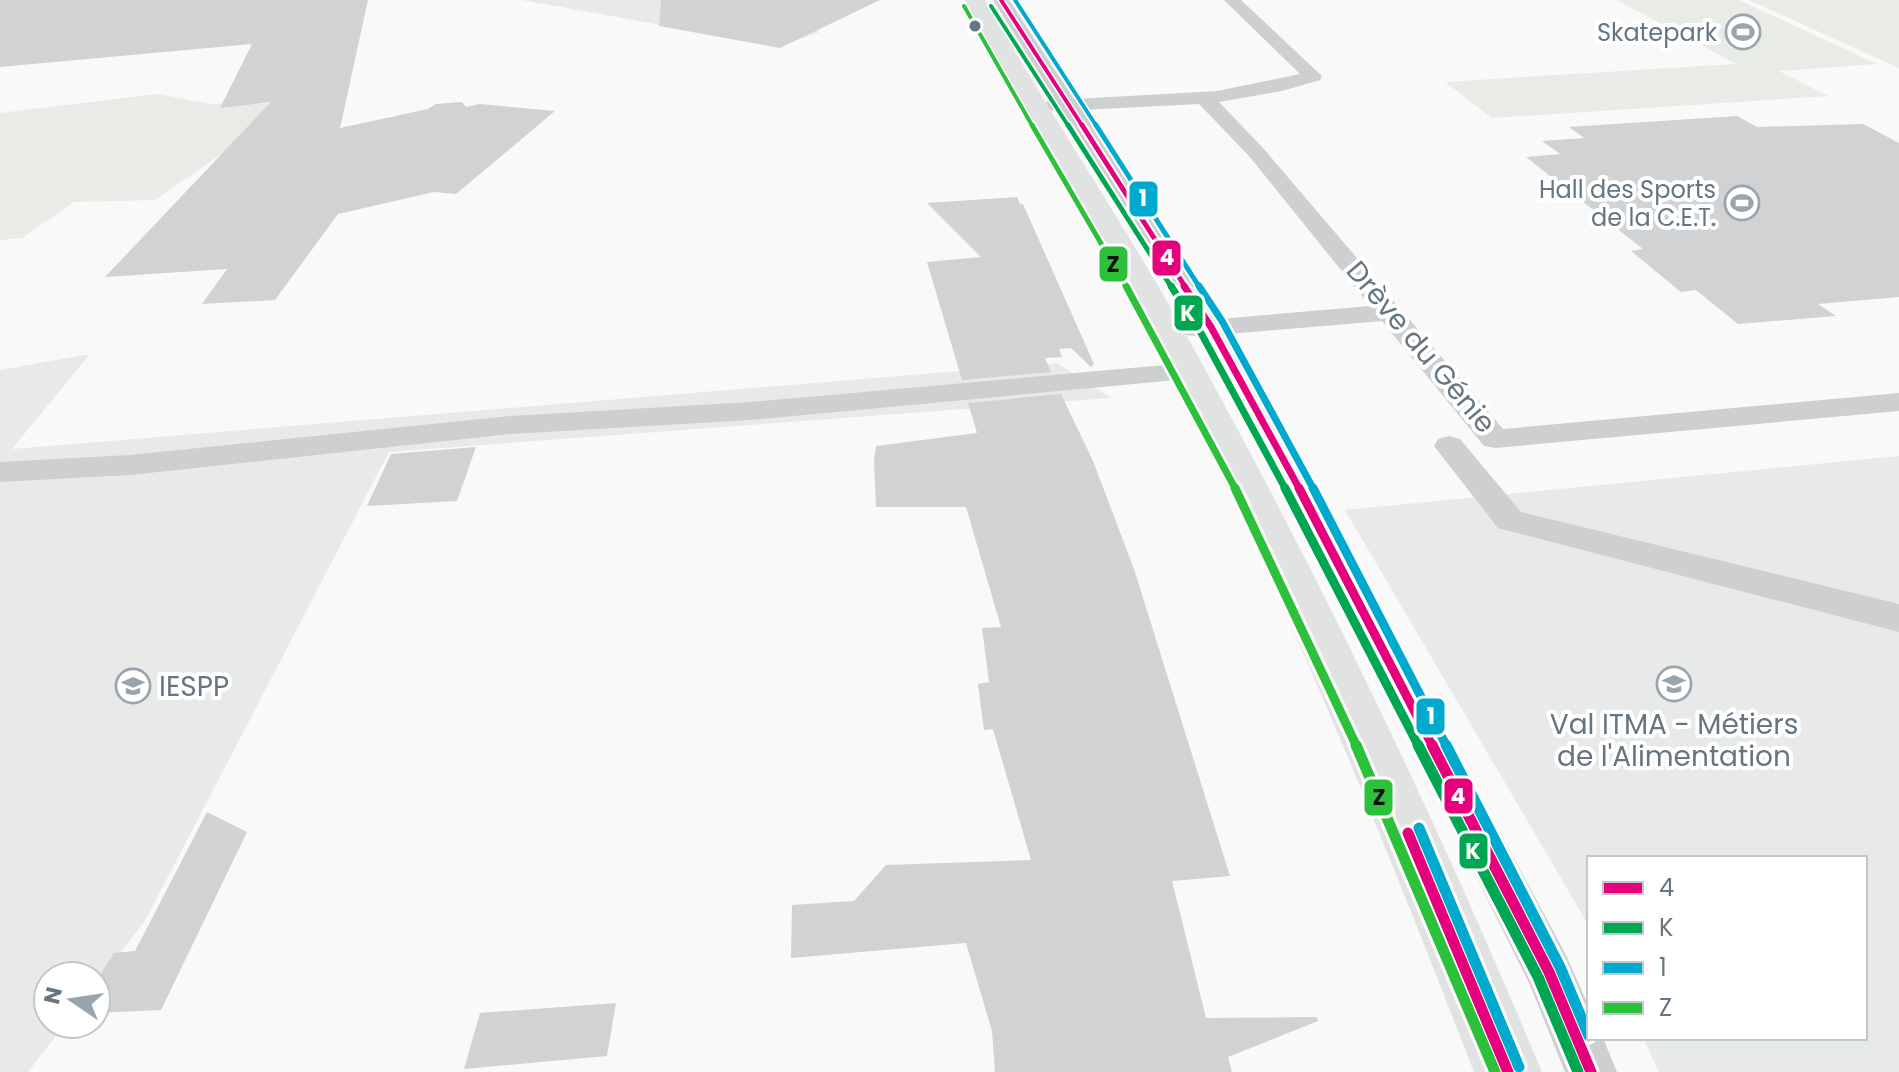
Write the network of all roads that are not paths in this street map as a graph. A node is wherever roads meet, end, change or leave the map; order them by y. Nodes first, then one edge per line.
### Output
1 (975, 0) edge
2 (1001, 0) edge
3 (1232, 0) edge
4 (1204, 98) junction
5 (1069, 105) junction
6 (1037, 108) junction
7 (1390, 312) junction
8 (1211, 327) junction
9 (1177, 351) junction
10 (1899, 402) edge
11 (1449, 446) dead end
12 (0, 472) edge
13 (1899, 618) edge
14 (1508, 1072) edge
15 (1591, 1072) edge

1 - 6 main road
2 - 5 lane
3 - 4 lane
4 - 5 lane
4 - 7 lane, Drève du Génie
5 - 6 lane
5 - 8 lane
6 - 9 main road
7 - 8 lane
7 - 10 lane, Drève du Génie
8 - 9 lane
8 - 15 lane
9 - 12 lane
9 - 14 main road
11 - 13 lane

